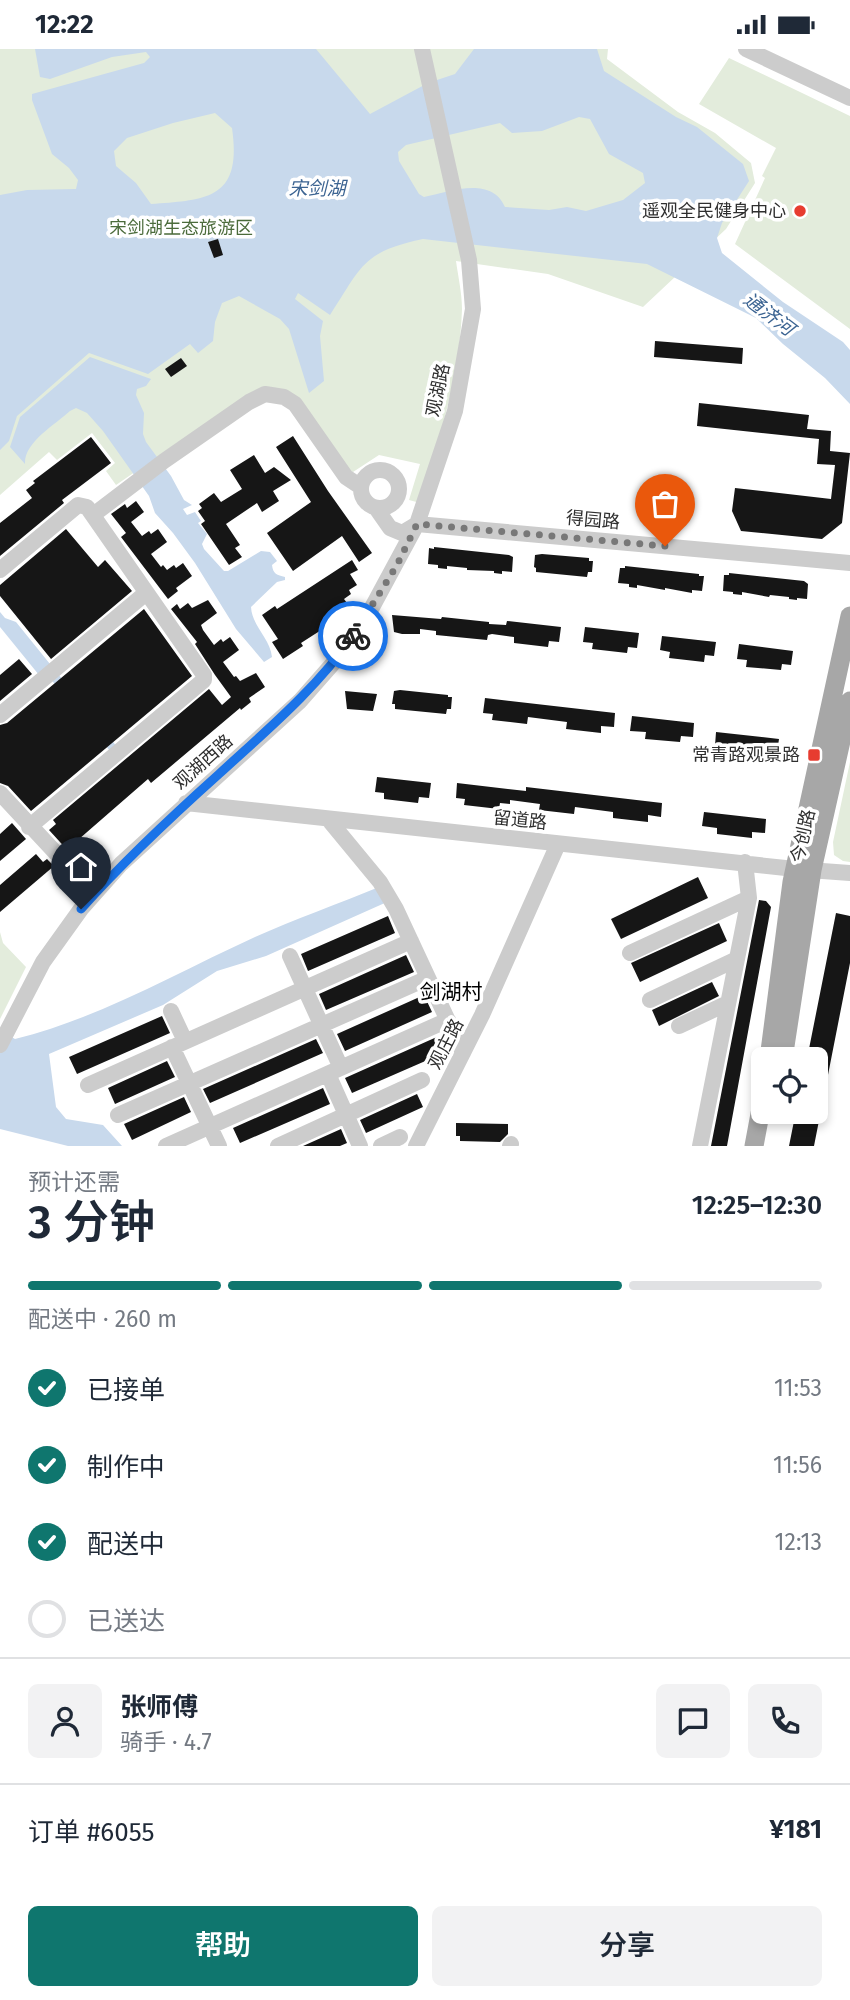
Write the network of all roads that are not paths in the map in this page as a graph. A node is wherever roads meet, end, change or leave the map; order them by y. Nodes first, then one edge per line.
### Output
1 (422, 49) edge
2 (755, 51) edge
3 (850, 97) edge
4 (361, 487) junction
5 (394, 502) junction
6 (376, 508) junction
7 (93, 515) junction
8 (417, 524) junction
9 (850, 563) edge
10 (0, 570) edge
11 (146, 593) junction
12 (850, 617) edge
13 (850, 701) edge
14 (0, 715) edge
15 (0, 793) edge
16 (186, 803) junction
17 (328, 819) junction
18 (29, 827) junction
19 (558, 844) junction
20 (745, 862) junction
21 (804, 870) junction
22 (850, 873) edge
23 (94, 894) junction
24 (749, 898) junction
25 (411, 941) junction
26 (630, 953) dead end
27 (290, 956) dead end
28 (737, 959) junction
29 (428, 978) junction
30 (304, 988) junction
31 (650, 1000) dead end
32 (728, 1003) junction
33 (171, 1011) dead end
34 (448, 1020) junction
35 (321, 1025) junction
36 (679, 1026) dead end
37 (178, 1044) junction
38 (0, 1045) edge
39 (771, 1047) edge
40 (784, 1047) edge
41 (463, 1053) junction
42 (334, 1071) junction
43 (422, 1080) dead end
44 (189, 1083) junction
45 (88, 1085) dead end
46 (118, 1115) dead end
47 (346, 1115) junction
48 (758, 1124) edge
49 (770, 1124) edge
50 (210, 1127) junction
51 (400, 1137) dead end
52 (166, 1146) edge
53 (219, 1146) edge
54 (278, 1146) edge
55 (360, 1146) edge
56 (381, 1146) edge
57 (416, 1146) edge
58 (700, 1146) edge
59 (754, 1146) edge
60 (766, 1146) edge

1 - 8 street, 观湖路
2 - 3 street
4 - 5 street
4 - 6 street
4 - 7 street
5 - 6 street
5 - 8 street
6 - 8 street, 得园路
7 - 10 street
7 - 11 street
8 - 9 street, 得园路
8 - 16 street, 观湖西路
11 - 14 street
11 - 18 street
12 - 21 main road, 今创路
13 - 21 main road, 今创路
15 - 18 street
16 - 17 street, 留道路
16 - 23 street, 观湖西路
17 - 19 street, 留道路
17 - 25 street
18 - 23 street
19 - 20 street, 留道路
19 - 41 street, 观庄路
20 - 21 street, 留道路
20 - 24 street
21 - 22 street, 留道路
21 - 39 main road, 今创路
21 - 40 main road, 今创路
23 - 38 street, 观湖西路
24 - 26 street
24 - 28 street
25 - 29 street
25 - 30 street
27 - 30 street
28 - 31 street
28 - 32 street
29 - 34 street
29 - 35 street
30 - 35 street
30 - 37 street
32 - 36 street
32 - 58 street
33 - 37 street
34 - 41 street
34 - 42 street
35 - 42 street
35 - 44 street
37 - 44 street
37 - 45 street
41 - 57 street, 观庄路
42 - 47 street
42 - 50 street
43 - 47 street
44 - 46 street
44 - 50 street
47 - 54 street
47 - 55 street
48 - 59 main road
49 - 60 main road
50 - 52 street
50 - 53 street
51 - 56 street

